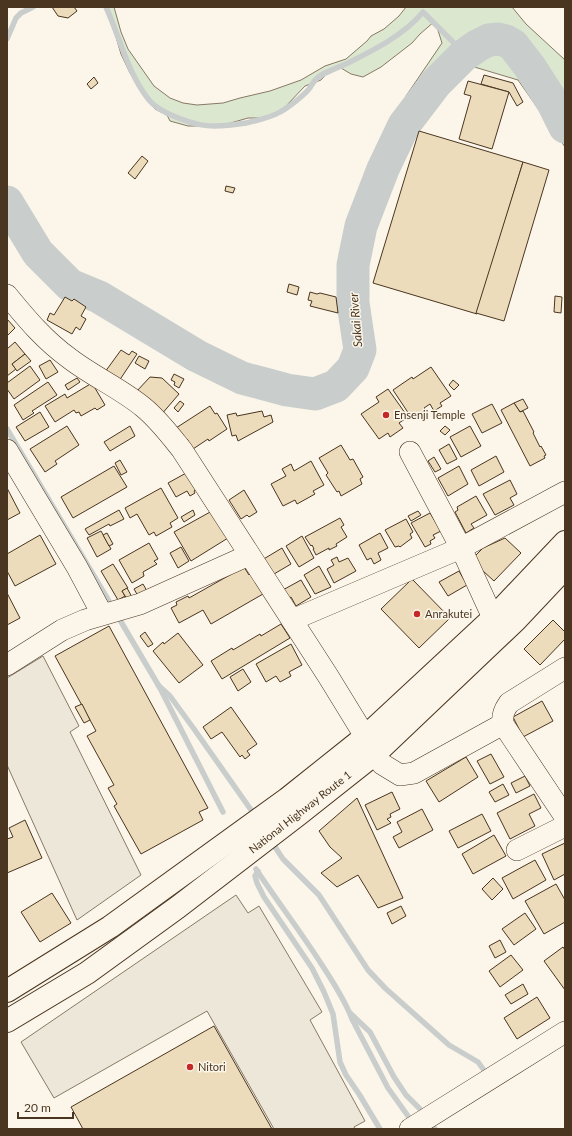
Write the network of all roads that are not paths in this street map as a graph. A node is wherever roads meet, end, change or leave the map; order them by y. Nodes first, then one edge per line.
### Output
1 (7, 295) edge
2 (7, 450) edge
3 (410, 452) dead end
4 (565, 492) edge
5 (565, 542) edge
6 (461, 548) junction
7 (249, 555) junction
8 (565, 568) edge
9 (111, 612) junction
10 (493, 618) junction
11 (292, 620) junction
12 (7, 665) edge
13 (565, 668) edge
14 (503, 724) junction
15 (371, 744) junction
16 (565, 817) edge
17 (565, 826) edge
18 (517, 850) dead end
19 (7, 991) edge
20 (7, 1021) edge
21 (565, 1032) edge
22 (410, 1129) edge

1 - 7 street
2 - 9 street
3 - 6 street
4 - 6 street
5 - 10 highway, National Highway Route 1
6 - 10 street
6 - 11 street
7 - 9 street
7 - 11 street
8 - 15 highway, National Highway Route 1
9 - 12 street
10 - 15 highway, National Highway Route 1
11 - 15 street
13 - 14 street
14 - 15 street
14 - 16 street
15 - 19 highway, National Highway Route 1
15 - 20 highway, National Highway Route 1
17 - 18 street
21 - 22 street

